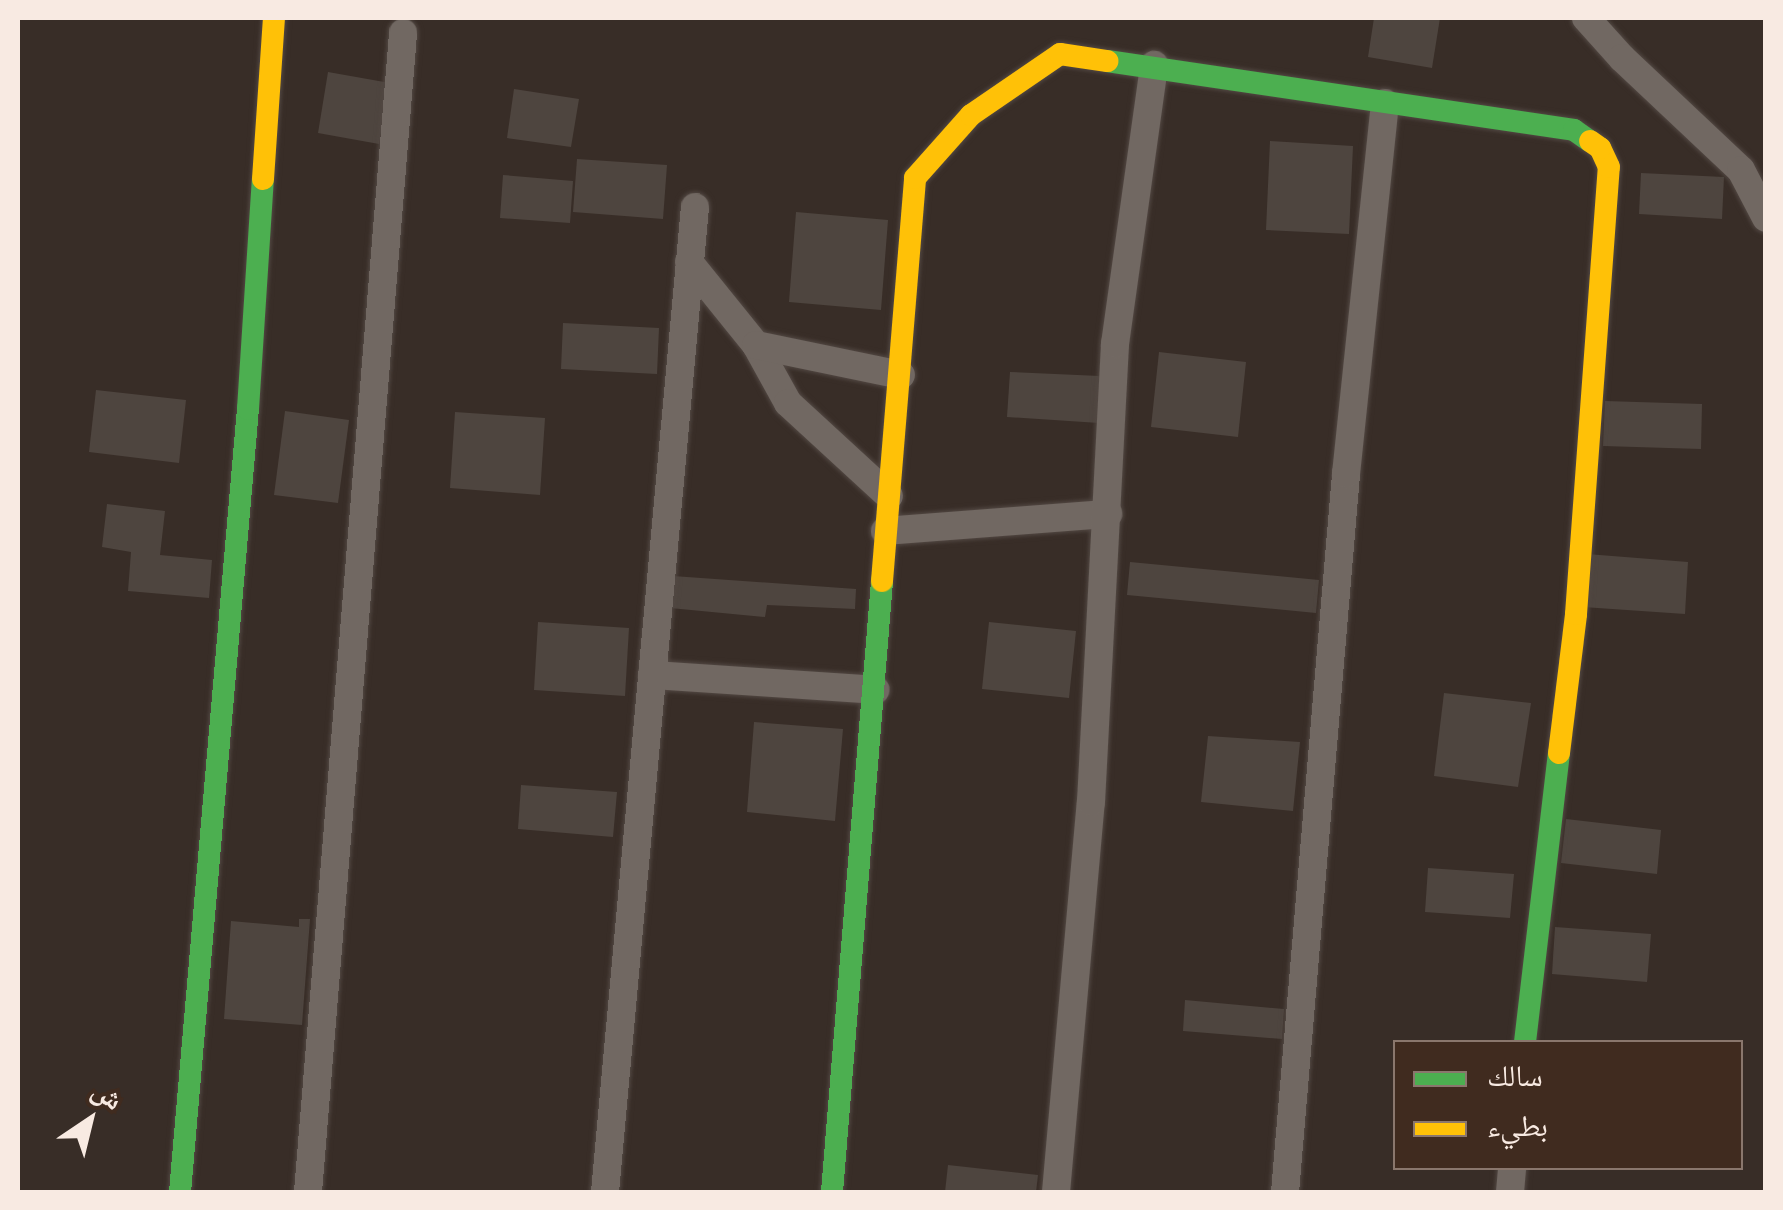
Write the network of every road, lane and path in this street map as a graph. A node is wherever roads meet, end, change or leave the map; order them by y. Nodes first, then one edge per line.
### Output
1 (274, 18) edge
2 (1586, 18) edge
3 (403, 33) dead end
4 (1154, 66) junction
5 (1385, 103) junction
6 (695, 207) dead end
7 (1766, 218) edge
8 (690, 262) junction
9 (756, 345) junction
10 (901, 375) junction
11 (888, 496) junction
12 (1108, 514) junction
13 (885, 531) junction
14 (652, 675) junction
15 (876, 690) junction
16 (1525, 1040) edge
17 (180, 1192) edge
18 (308, 1192) edge
19 (606, 1192) edge
20 (832, 1192) edge
21 (1056, 1192) edge
22 (1285, 1192) edge

1 - 17 street
2 - 7 street
3 - 18 street
4 - 5 street
4 - 10 street
4 - 12 street
5 - 16 street
5 - 22 street
6 - 8 street
8 - 9 street
8 - 14 street
9 - 10 street
9 - 11 street
10 - 11 street
11 - 13 street
12 - 13 street
12 - 21 street
13 - 15 street
14 - 15 street
14 - 19 street
15 - 20 street

